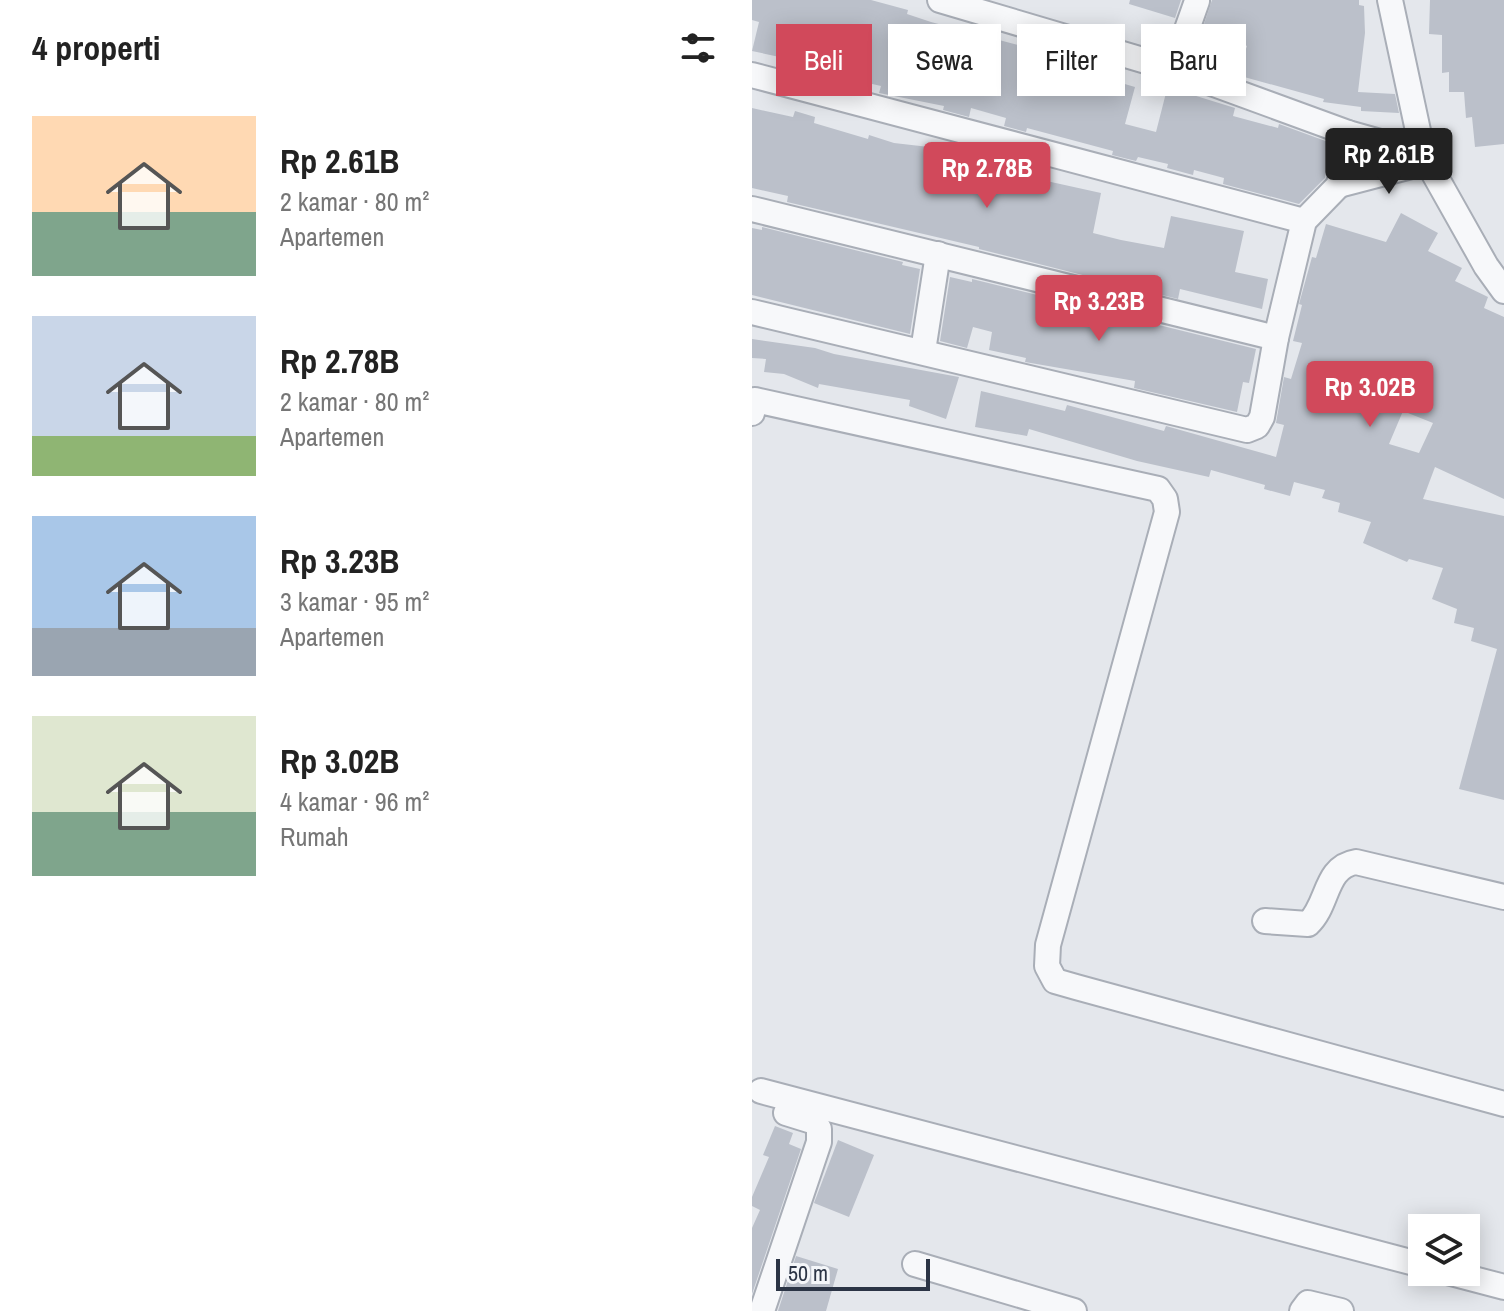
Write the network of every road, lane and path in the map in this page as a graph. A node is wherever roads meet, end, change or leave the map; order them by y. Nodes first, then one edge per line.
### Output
1 (940, 0) edge
2 (1390, 0) edge
3 (1197, 1) edge
4 (1189, 24) edge
5 (1141, 60) edge
6 (752, 75) edge
7 (1246, 96) edge
8 (1348, 133) junction
9 (1425, 158) junction
10 (1339, 185) junction
11 (752, 209) edge
12 (1304, 221) junction
13 (938, 254) junction
14 (1504, 291) edge
15 (752, 312) edge
16 (1276, 338) junction
17 (923, 351) junction
18 (753, 404) edge
19 (1504, 897) edge
20 (1265, 921) dead end
21 (757, 1098) edge
22 (1504, 1104) edge
23 (1408, 1261) edge
24 (915, 1264) dead end
25 (1480, 1281) edge
26 (1504, 1287) edge
27 (762, 1311) edge
28 (1074, 1311) edge
29 (1302, 1311) edge
30 (1341, 1311) edge

1 - 5 street
2 - 9 street
3 - 4 street
6 - 12 street
7 - 8 street
8 - 9 street
8 - 10 street
9 - 10 street
9 - 14 street
10 - 12 street
11 - 13 street
12 - 16 street
13 - 16 street
13 - 17 street
15 - 17 street
16 - 17 street
18 - 22 street
19 - 20 street
21 - 23 street
21 - 27 street
24 - 28 street
25 - 26 street
29 - 30 street

